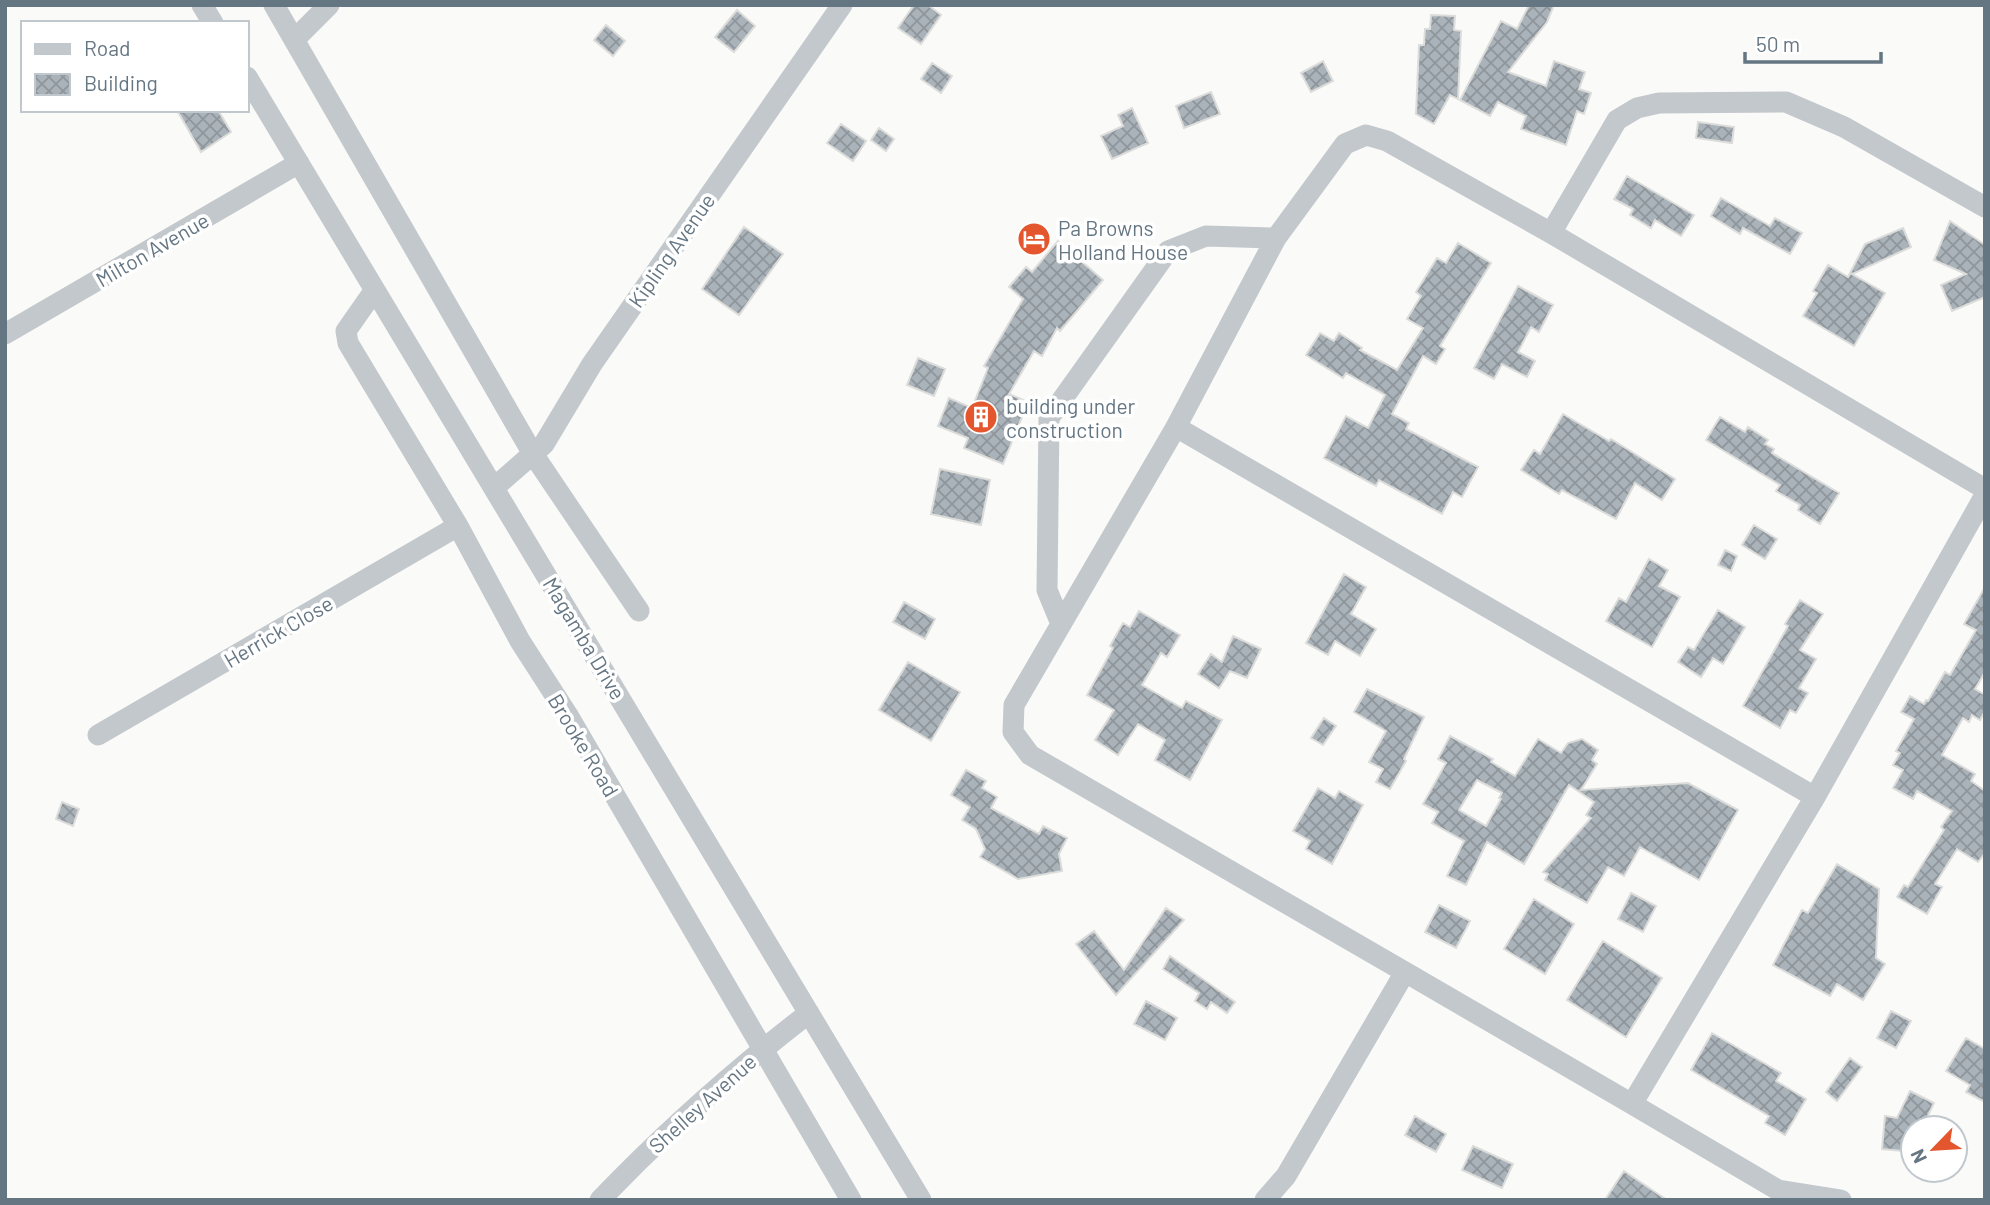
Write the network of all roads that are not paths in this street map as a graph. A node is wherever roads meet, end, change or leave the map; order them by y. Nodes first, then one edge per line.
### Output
1 (202, 5) edge
2 (274, 5) edge
3 (329, 5) edge
4 (842, 5) edge
5 (212, 21) edge
6 (294, 40) junction
7 (248, 79) edge
8 (299, 163) junction
9 (1985, 207) edge
10 (1551, 233) junction
11 (1276, 238) junction
12 (374, 291) junction
13 (5, 334) edge
14 (1176, 427) junction
15 (533, 454) junction
16 (495, 487) junction
17 (1985, 489) edge
18 (1985, 495) edge
19 (458, 526) junction
20 (639, 611) dead end
21 (1060, 624) junction
22 (98, 735) dead end
23 (1815, 797) junction
24 (1405, 972) junction
25 (809, 1013) junction
26 (761, 1049) junction
27 (1632, 1104) junction
28 (600, 1200) edge
29 (851, 1200) edge
30 (921, 1200) edge
31 (1265, 1200) edge
32 (1841, 1200) edge

1 - 5 street
2 - 6 street
3 - 6 street
4 - 15 street, Kipling Avenue
6 - 15 street
7 - 8 street, Magamba Drive
8 - 12 street, Magamba Drive
8 - 13 street, Milton Avenue
9 - 10 street
10 - 11 street
10 - 17 street
11 - 14 street
11 - 21 street
12 - 16 street, Magamba Drive
12 - 19 street, Brooke Road
14 - 21 street
14 - 23 street
15 - 16 street, Kipling Avenue
15 - 20 street
16 - 25 street, Magamba Drive
18 - 23 street
19 - 22 street, Herrick Close
19 - 26 street, Brooke Road
21 - 24 street
23 - 27 street
24 - 27 street
24 - 31 street
25 - 26 street, Shelley Avenue
25 - 30 street, Magamba Drive
26 - 28 street, Shelley Avenue
26 - 29 street, Brooke Road
27 - 32 street

